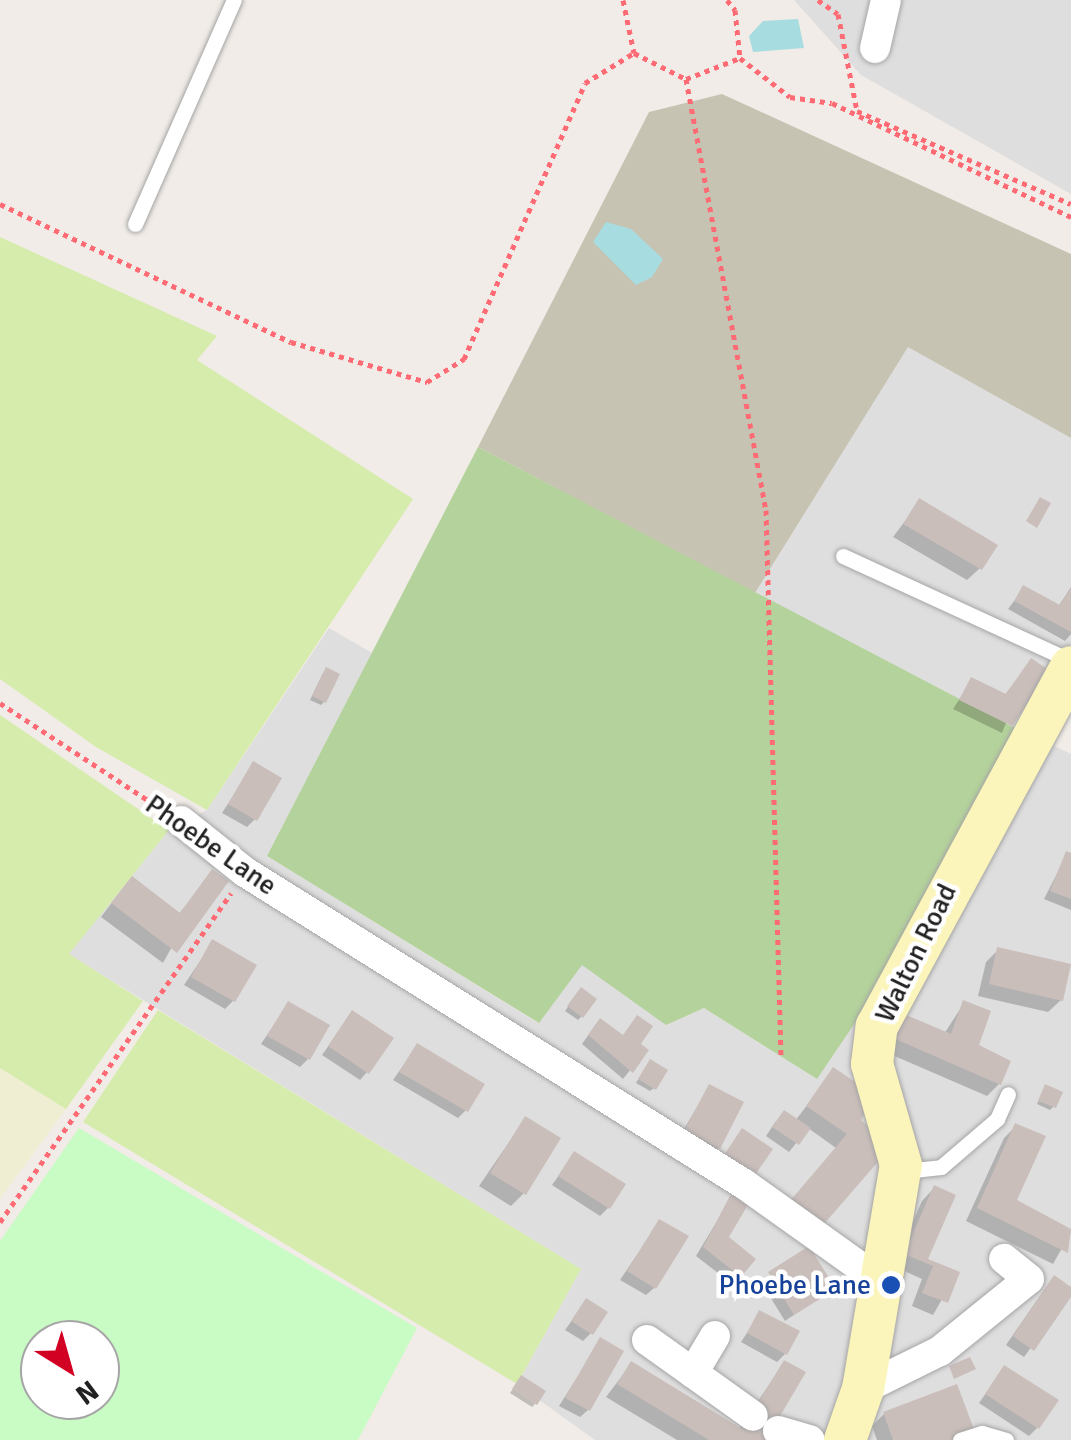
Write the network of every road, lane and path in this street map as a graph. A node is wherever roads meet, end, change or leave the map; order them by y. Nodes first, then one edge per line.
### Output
1 (234, 0) edge
2 (623, 0) edge
3 (728, 0) edge
4 (818, 0) edge
5 (886, 0) edge
6 (875, 48) dead end
7 (634, 52) junction
8 (740, 58) junction
9 (686, 79) junction
10 (0, 204) edge
11 (1071, 204) edge
12 (1071, 217) edge
13 (135, 224) dead end
14 (843, 556) dead end
15 (1066, 683) edge
16 (0, 702) edge
17 (181, 820) joint
18 (245, 872) junction
19 (781, 1056) dead end
20 (1008, 1094) dead end
21 (900, 1170) junction
22 (0, 1222) edge
23 (1004, 1258) dead end
24 (877, 1279) junction
25 (715, 1336) dead end
26 (647, 1340) dead end
27 (692, 1373) junction
28 (857, 1422) edge
29 (810, 1440) edge
30 (960, 1440) edge
31 (1006, 1440) edge

1 - 13 lane
2 - 7 path
3 - 8 path
4 - 11 path
5 - 6 street
7 - 9 path
7 - 10 path
8 - 9 path
8 - 12 path
9 - 19 path
14 - 15 lane
15 - 21 street, Walton Road
16 - 17 path, Phoebe Lane
17 - 18 street, Phoebe Lane
18 - 22 path
18 - 24 street, Phoebe Lane
20 - 21 lane
21 - 24 street, Walton Road
23 - 28 street
24 - 28 street, Walton Road
25 - 27 street
26 - 27 street
27 - 29 street
30 - 31 lane

